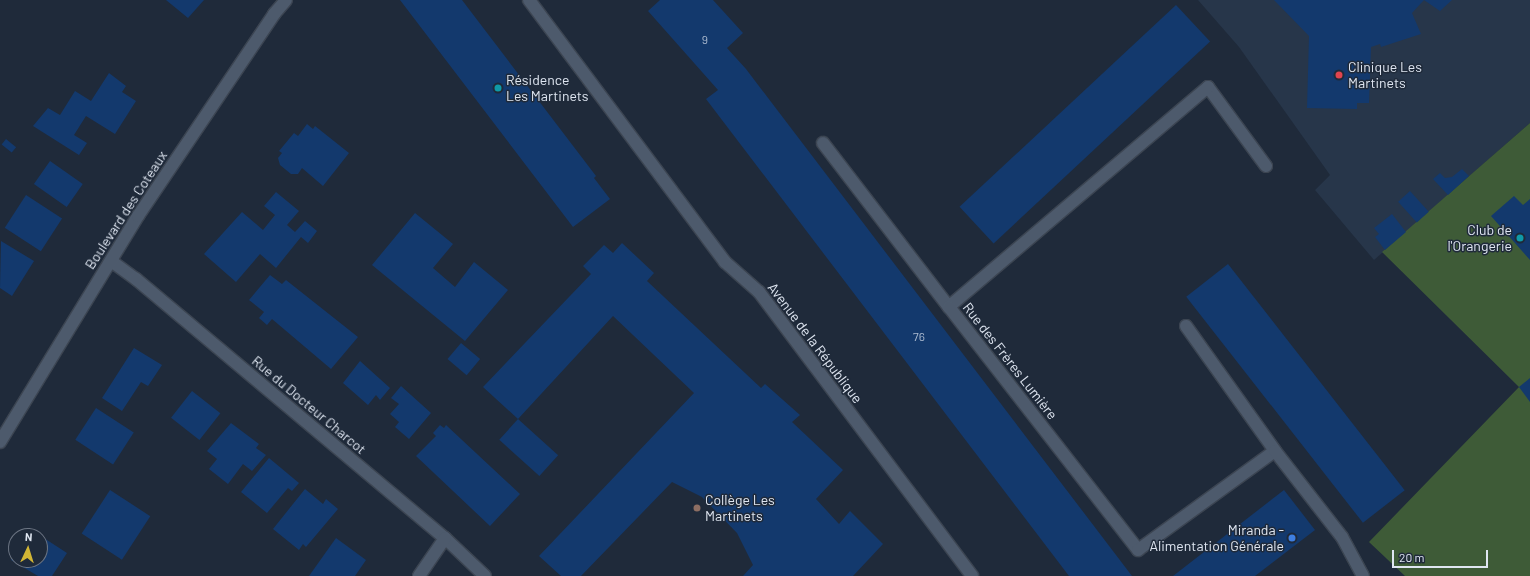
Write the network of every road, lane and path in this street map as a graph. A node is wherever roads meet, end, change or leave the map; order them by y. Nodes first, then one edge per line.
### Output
1 (286, 0) edge
2 (529, 0) edge
3 (823, 142) dead end
4 (1266, 166) dead end
5 (111, 261) junction
6 (950, 307) junction
7 (1186, 326) dead end
8 (0, 442) edge
9 (1275, 451) junction
10 (445, 538) junction
11 (419, 576) edge
12 (485, 576) edge
13 (972, 576) edge
14 (1362, 576) edge

1 - 5 street, Boulevard des Coteaux
2 - 13 street, Avenue de la République
3 - 6 street
4 - 6 street, Rue des Frères Lumière
5 - 8 street, Boulevard des Coteaux
5 - 10 street, Rue du Docteur Charcot
6 - 9 street, Rue des Frères Lumière
7 - 9 street
9 - 14 street
10 - 11 street
10 - 12 street, Rue du Docteur Charcot

